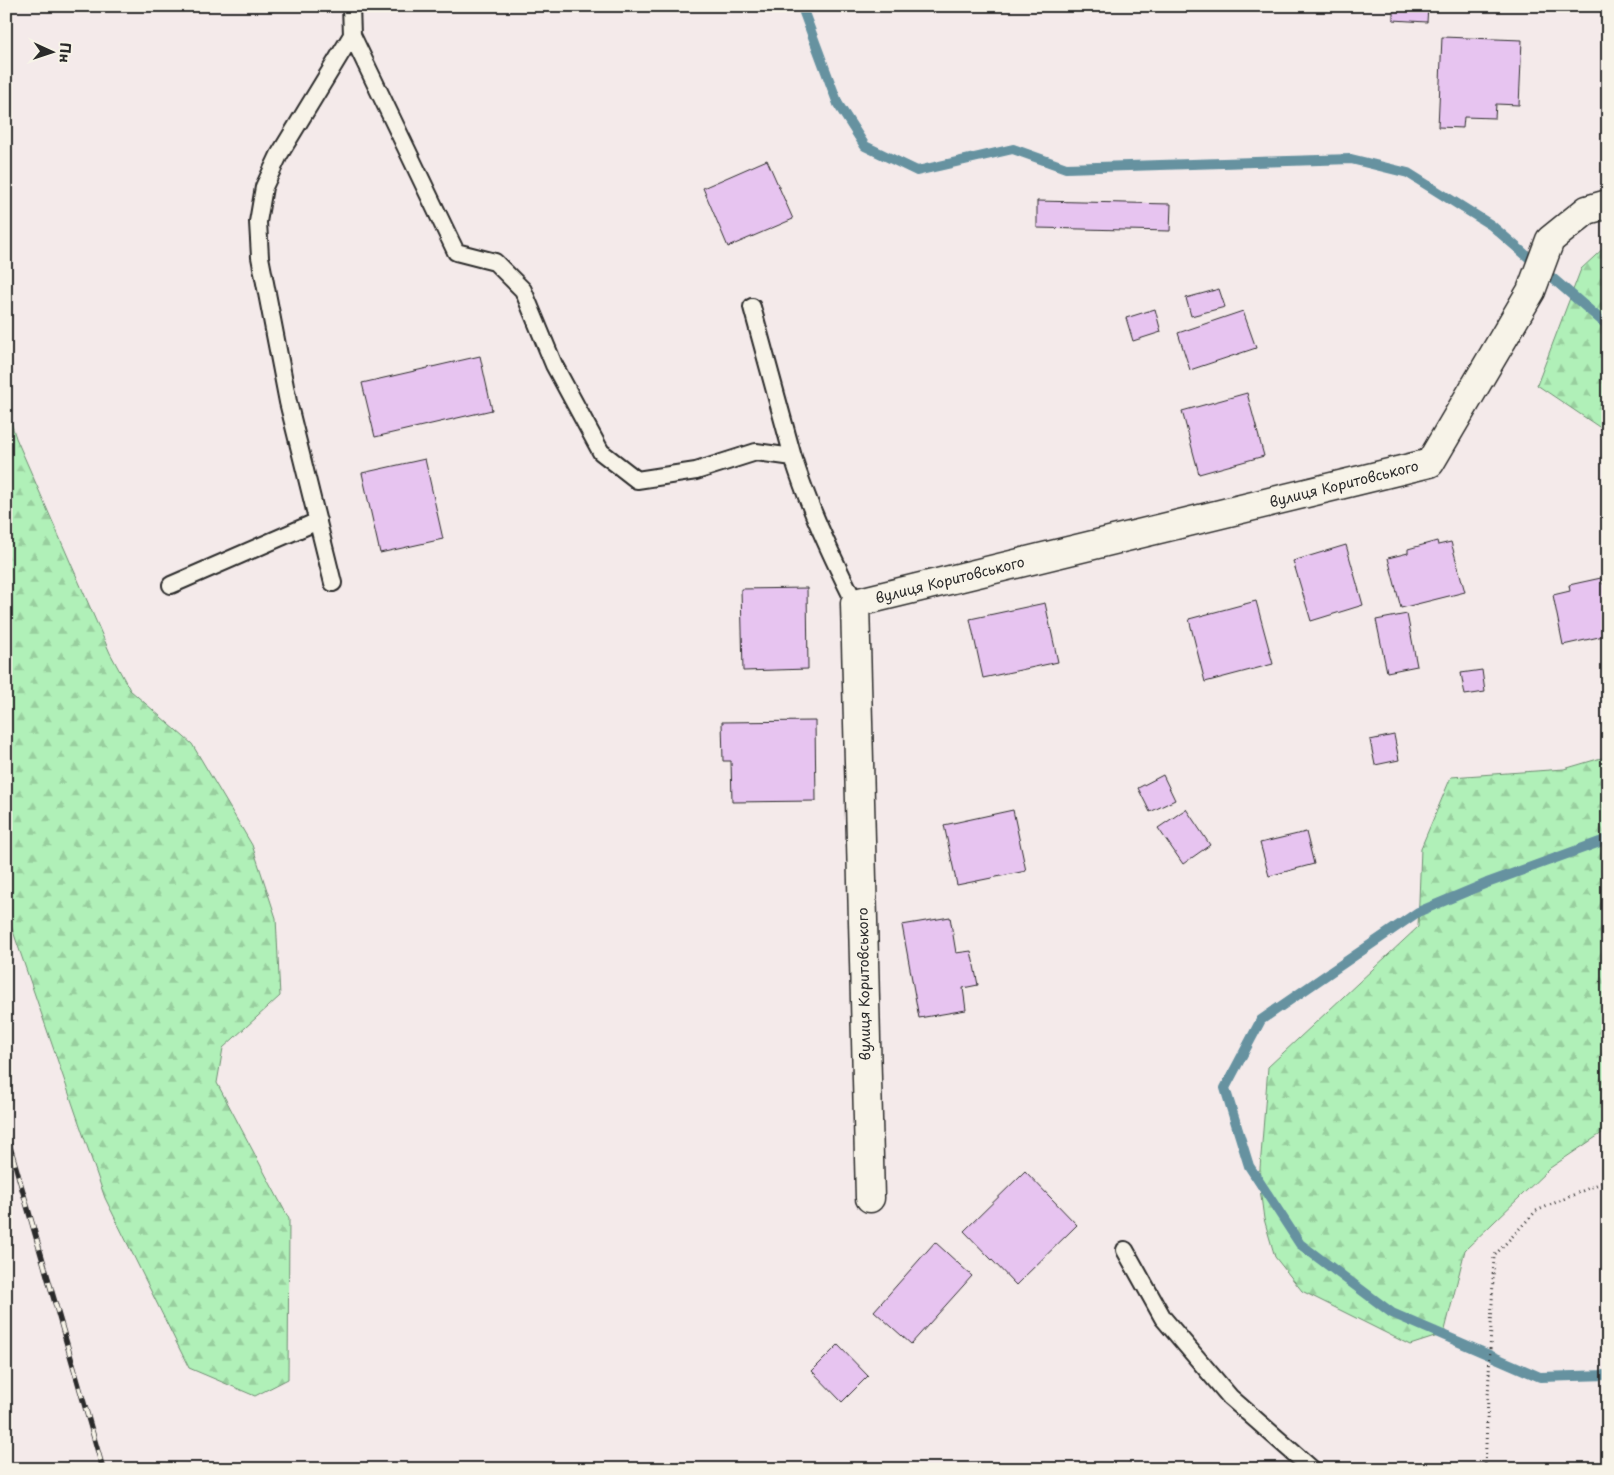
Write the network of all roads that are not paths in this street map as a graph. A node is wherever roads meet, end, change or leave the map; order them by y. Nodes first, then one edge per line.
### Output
1 (351, 6) edge
2 (352, 35) junction
3 (1608, 204) edge
4 (752, 307) dead end
5 (793, 457) junction
6 (318, 521) junction
7 (333, 583) dead end
8 (171, 586) dead end
9 (855, 603) junction
10 (870, 1198) dead end
11 (1125, 1250) dead end
12 (1312, 1469) edge

1 - 2 lane
2 - 5 lane
2 - 6 lane
3 - 9 street, вулиця Коритовського
4 - 5 lane
5 - 9 lane
6 - 7 lane
6 - 8 lane
9 - 10 street, вулиця Коритовського
11 - 12 lane

